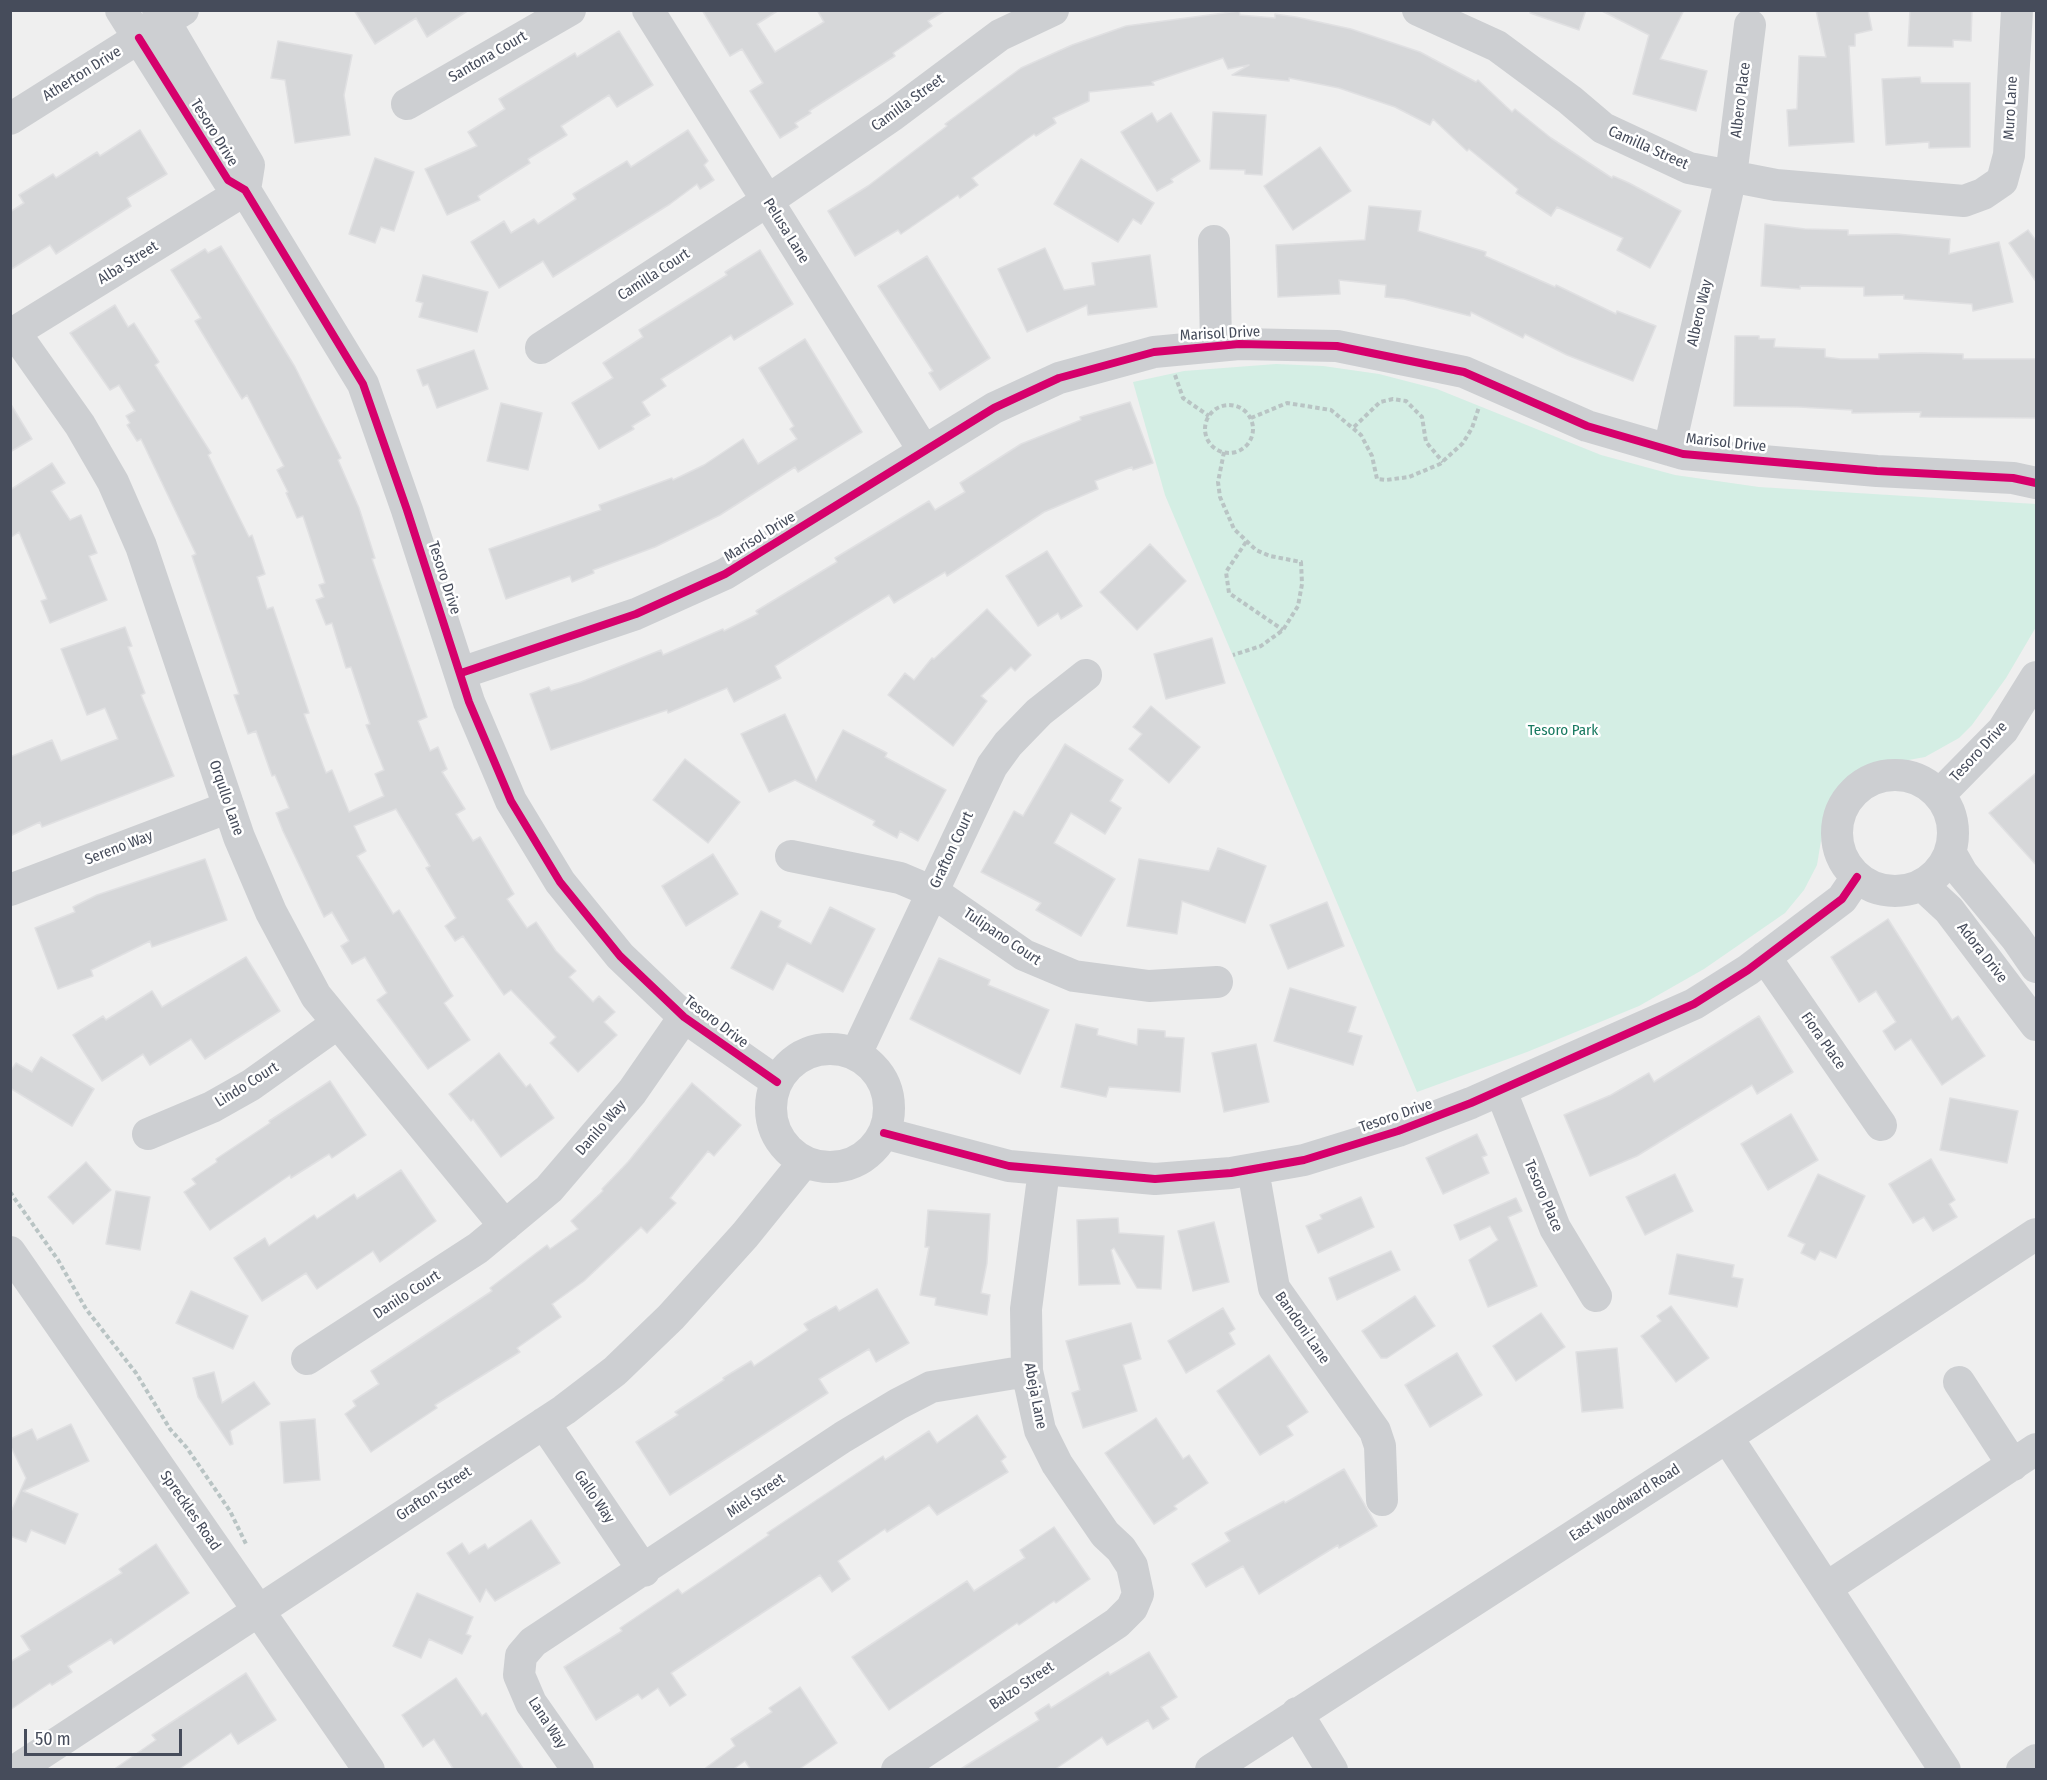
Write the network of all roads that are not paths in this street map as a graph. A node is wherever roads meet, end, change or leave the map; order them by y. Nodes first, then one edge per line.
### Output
1 (122, 10) edge
2 (570, 10) edge
3 (648, 10) edge
4 (1053, 10) edge
5 (1418, 10) edge
6 (2017, 10) edge
7 (161, 20) edge
8 (1467, 21) edge
9 (1750, 25) dead end
10 (407, 104) dead end
11 (10, 118) edge
12 (1731, 176) junction
13 (245, 190) junction
14 (1983, 195) joint
15 (767, 201) junction
16 (1214, 241) dead end
17 (13, 334) edge
18 (1216, 346) junction
19 (542, 348) dead end
20 (1669, 450) junction
21 (924, 451) junction
22 (2037, 483) edge
23 (461, 673) junction
24 (1086, 675) dead end
25 (2031, 697) edge
26 (1939, 795) junction
27 (229, 807) junction
28 (1950, 852) junction
29 (791, 856) dead end
30 (1857, 877) junction
31 (1922, 885) junction
32 (10, 890) edge
33 (933, 892) junction
34 (1765, 957) junction
35 (2037, 967) edge
36 (1217, 982) dead end
37 (684, 1017) junction
38 (338, 1023) junction
39 (2037, 1025) edge
40 (856, 1054) junction
41 (777, 1082) junction
42 (1501, 1091) junction
43 (1881, 1125) dead end
44 (884, 1133) junction
45 (148, 1134) dead end
46 (804, 1162) junction
47 (1044, 1170) junction
48 (1253, 1170) junction
49 (504, 1226) junction
50 (2037, 1234) edge
51 (10, 1252) edge
52 (1596, 1296) dead end
53 (307, 1359) dead end
54 (1027, 1371) junction
55 (1959, 1382) dead end
56 (544, 1423) junction
57 (1727, 1437) junction
58 (2025, 1457) edge
59 (1382, 1500) dead end
60 (644, 1570) junction
61 (1826, 1588) junction
62 (1138, 1594) joint
63 (259, 1608) junction
64 (519, 1675) joint
65 (1296, 1713) junction
66 (2037, 1760) edge
67 (16, 1770) edge
68 (369, 1770) edge
69 (578, 1770) edge
70 (897, 1770) edge
71 (1211, 1770) edge
72 (1332, 1770) edge
73 (1945, 1770) edge
74 (2022, 1770) edge

1 - 7 street, Tesoro Drive
2 - 10 street, Santona Court
3 - 15 street, Pelusa Lane
4 - 15 street, Camilla Street
5 - 8 street, Camilla Street
6 - 14 street, Muro Lane
7 - 11 street, Atherton Drive
7 - 13 street, Tesoro Drive
8 - 12 street, Camilla Street
9 - 12 street, Albero Place
12 - 14 street, Camilla Street
12 - 20 street, Albero Way
13 - 17 street, Alba Street
13 - 23 street, Tesoro Drive
15 - 19 street, Camilla Court
15 - 21 street, Pelusa Lane
16 - 18 street
17 - 27 street, Orqullo Lane
18 - 20 street, Marisol Drive
18 - 21 street, Marisol Drive
20 - 22 street, Marisol Drive
21 - 23 street, Marisol Drive
23 - 37 street, Tesoro Drive
24 - 33 street, Grafton Court
25 - 26 street, Tesoro Drive
26 - 28 street
26 - 30 street
27 - 32 street, Sereno Way
27 - 38 street, Orqullo Lane
28 - 31 street
28 - 35 street
29 - 33 street, Tulipano Court
30 - 31 street
30 - 34 street, Tesoro Drive
31 - 39 street, Adora Drive
33 - 36 street, Tulipano Court
33 - 40 street, Grafton Court
34 - 42 street, Tesoro Drive
34 - 43 street, Fiora Place
37 - 41 street, Tesoro Drive
37 - 49 street, Danilo Way
38 - 45 street, Lindo Court
38 - 49 street, Orqullo Lane
40 - 41 street
40 - 44 street
41 - 46 street
42 - 48 street, Tesoro Drive
42 - 52 street, Tesoro Place
44 - 46 street
44 - 47 street, Tesoro Drive
46 - 56 street, Grafton Street
47 - 48 street, Tesoro Drive
47 - 54 street, Abeja Lane
48 - 59 street, Bandoni Lane
49 - 53 street, Danilo Court
50 - 57 street, East Woodward Road
51 - 63 street, Spreckles Road
54 - 60 street, Miel Street
54 - 62 street, Abeja Lane
55 - 58 street
56 - 60 street, Gallo Way
56 - 63 street, Grafton Street
57 - 61 street
57 - 65 street, East Woodward Road
58 - 61 street
60 - 64 street, Miel Street
61 - 73 street
62 - 70 street, Balzo Street
63 - 67 street, Grafton Street
63 - 68 street, Spreckles Road
64 - 69 street, Lana Way
65 - 71 street, East Woodward Road
65 - 72 street
66 - 74 street

